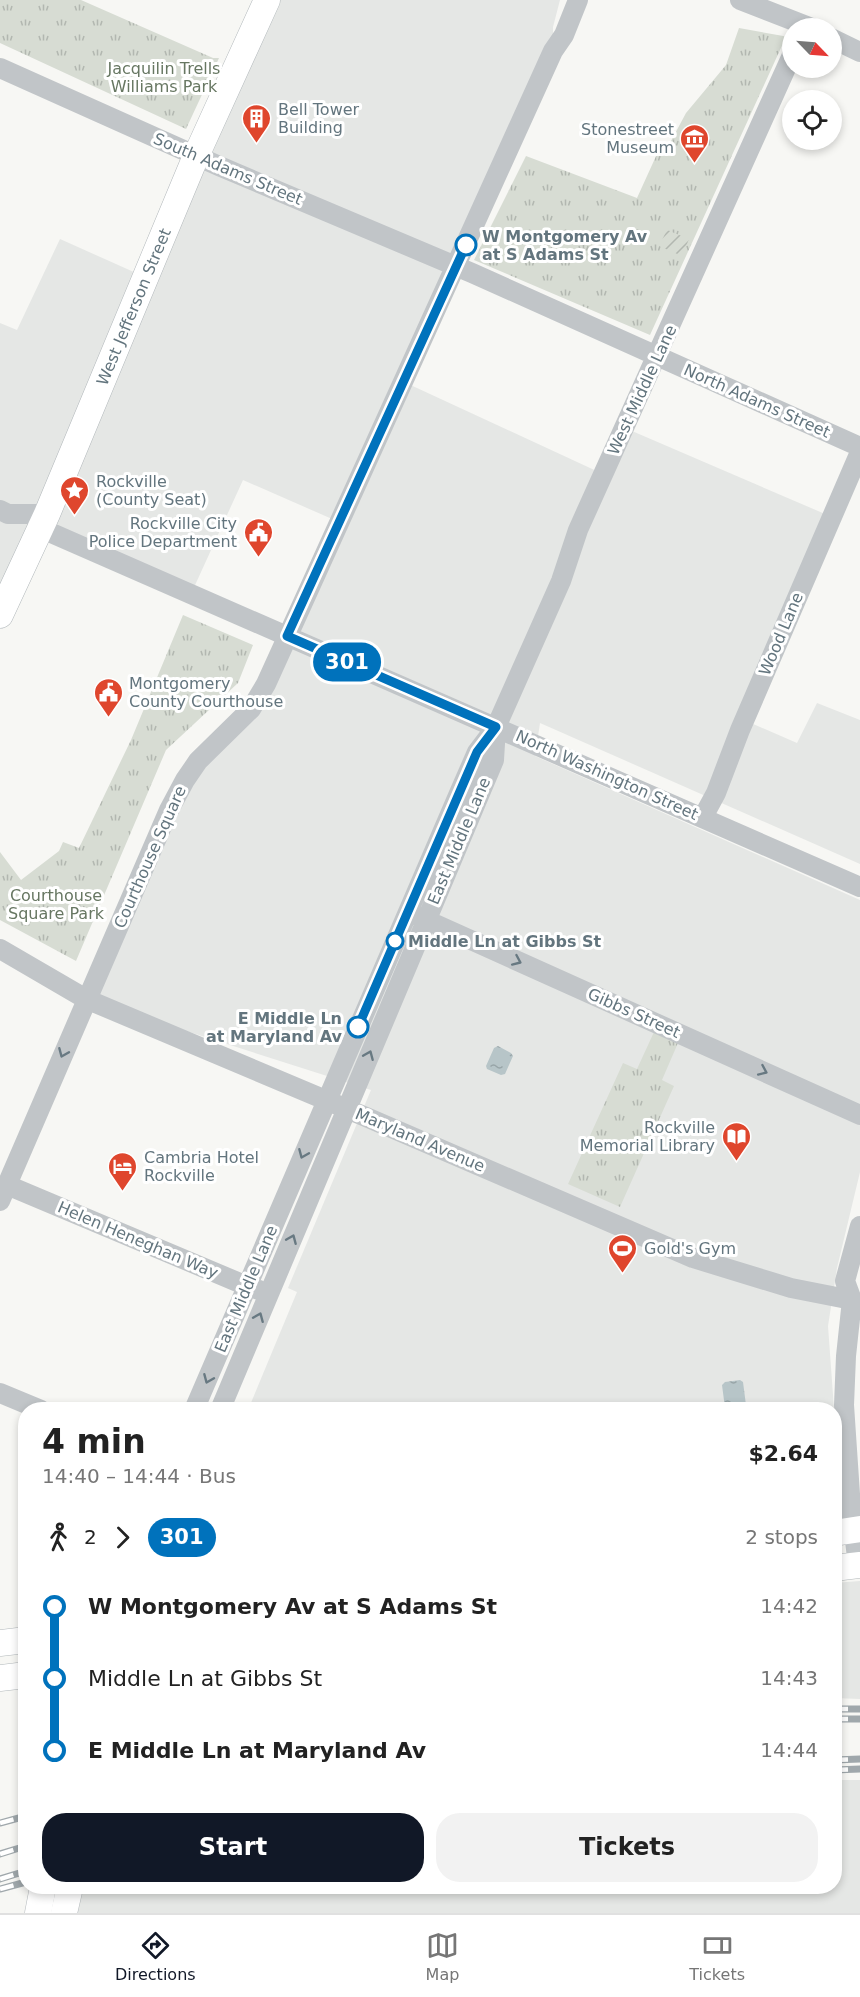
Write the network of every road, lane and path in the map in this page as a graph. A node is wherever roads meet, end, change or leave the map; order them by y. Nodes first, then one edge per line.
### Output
1 (267, 0) edge
2 (565, 0) edge
3 (578, 0) edge
4 (740, 0) edge
5 (785, 18) edge
6 (842, 43) edge
7 (553, 51) junction
8 (860, 52) edge
9 (0, 68) edge
10 (782, 77) edge
11 (196, 156) junction
12 (457, 267) junction
13 (658, 356) junction
14 (860, 447) edge
15 (860, 452) edge
16 (4, 512) edge
17 (41, 528) junction
18 (0, 615) edge
19 (287, 636) junction
20 (496, 727) junction
21 (703, 817) junction
22 (860, 887) edge
23 (417, 916) junction
24 (0, 949) edge
25 (86, 999) junction
26 (327, 1101) junction
27 (347, 1108) junction
28 (860, 1115) edge
29 (4, 1193) edge
30 (860, 1226) edge
31 (247, 1286) junction
32 (269, 1293) junction
33 (856, 1295) edge
34 (0, 1393) edge
35 (21, 1402) edge
36 (197, 1402) edge
37 (223, 1402) edge
38 (849, 1531) edge
39 (851, 1566) edge
40 (18, 1641) edge
41 (0, 1643) edge
42 (18, 1676) edge
43 (0, 1678) edge
44 (42, 1894) edge
45 (68, 1894) edge
46 (38, 1913) edge
47 (64, 1913) edge

1 - 11 main road, West Jefferson Street
2 - 7 street
3 - 7 street
4 - 5 street
6 - 8 street
7 - 12 street, Courthouse Square
9 - 11 street, South Adams Street
10 - 13 street, West Middle Lane
11 - 12 street, South Adams Street
11 - 17 main road, West Jefferson Street
12 - 13 street, North Adams Street
12 - 19 street, Courthouse Square
13 - 14 street, North Adams Street
13 - 20 street, West Middle Lane
15 - 21 street, Wood Lane
16 - 17 street
16 - 17 street
17 - 18 main road, West Jefferson Street
17 - 19 street, North Washington Street
19 - 20 street, North Washington Street
19 - 25 street, Courthouse Square
20 - 21 street, North Washington Street
20 - 23 street, East Middle Lane
21 - 22 street, North Washington Street
23 - 26 street, East Middle Lane
27 -> 23 street, East Middle Lane
23 -> 28 street, Gibbs Street
24 - 25 street, Maryland Avenue
25 - 26 street, Maryland Avenue
25 -> 29 street, Courthouse Square
26 - 27 street, Maryland Avenue
26 -> 31 street, East Middle Lane
32 -> 27 street, East Middle Lane
27 - 33 street, Maryland Avenue
29 - 31 street, Helen Heneghan Way
30 - 33 street
31 - 32 street, Helen Heneghan Way
31 -> 36 street, East Middle Lane
37 -> 32 street, East Middle Lane
33 - 38 street
34 - 35 street
38 - 39 street
40 - 41 main road
42 - 43 main road
44 - 46 main road
45 - 47 main road

